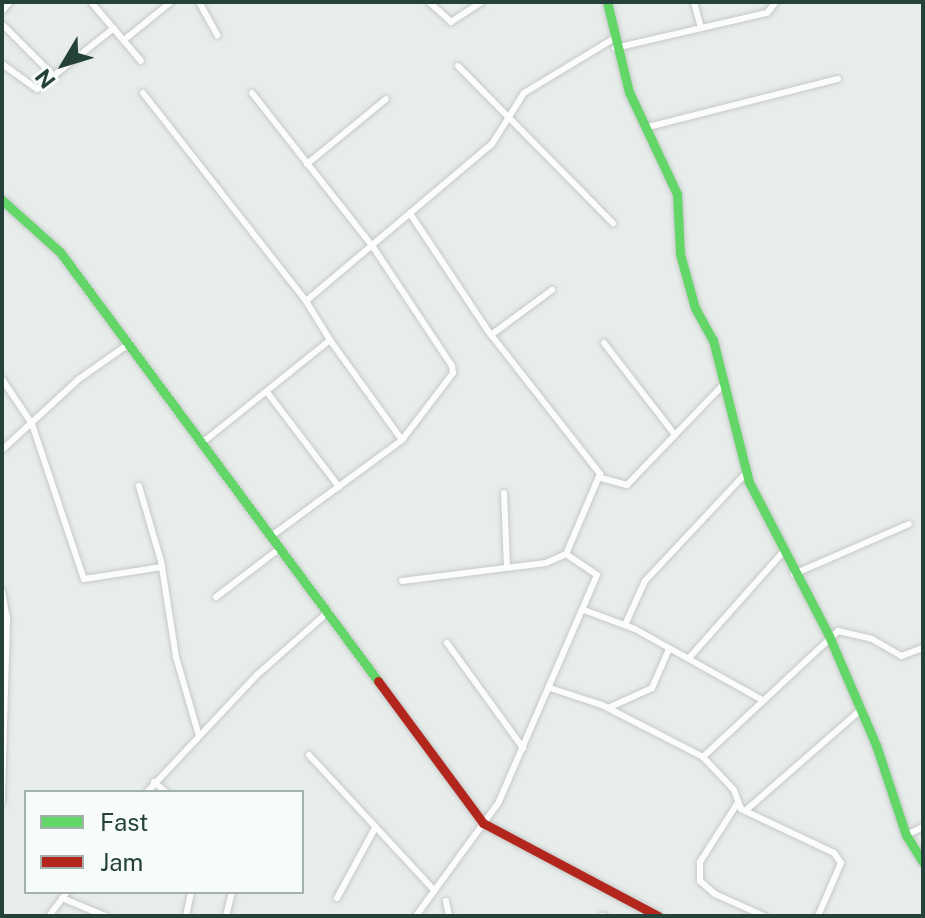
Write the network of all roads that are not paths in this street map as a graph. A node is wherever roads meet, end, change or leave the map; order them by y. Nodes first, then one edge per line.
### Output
1 (10, 2) edge
2 (91, 2) edge
3 (171, 2) edge
4 (199, 2) edge
5 (429, 2) edge
6 (482, 2) edge
7 (607, 2) edge
8 (694, 2) edge
9 (776, 2) edge
10 (2, 11) edge
11 (2, 24) edge
12 (114, 28) junction
13 (701, 28) junction
14 (217, 35) dead end
15 (124, 40) junction
16 (614, 43) junction
17 (141, 61) dead end
18 (2, 64) edge
19 (458, 66) dead end
20 (55, 77) junction
21 (838, 79) dead end
22 (143, 93) dead end
23 (252, 93) dead end
24 (386, 99) dead end
25 (510, 115) junction
26 (648, 127) junction
27 (307, 164) junction
28 (2, 200) edge
29 (411, 215) junction
30 (613, 223) dead end
31 (373, 247) junction
32 (552, 290) dead end
33 (306, 301) junction
34 (491, 335) junction
35 (330, 340) junction
36 (130, 343) junction
37 (604, 343) dead end
38 (2, 379) edge
39 (724, 384) junction
40 (267, 392) junction
41 (32, 424) junction
42 (675, 435) junction
43 (402, 440) junction
44 (202, 443) junction
45 (2, 450) edge
46 (747, 472) junction
47 (601, 478) junction
48 (139, 486) dead end
49 (339, 487) junction
50 (504, 493) dead end
51 (909, 524) dead end
52 (270, 537) junction
53 (279, 549) junction
54 (783, 552) junction
55 (566, 554) junction
56 (162, 567) junction
57 (507, 568) junction
58 (794, 574) junction
59 (402, 581) dead end
60 (2, 591) edge
61 (216, 597) dead end
62 (584, 610) junction
63 (326, 614) junction
64 (625, 625) junction
65 (829, 636) junction
66 (447, 643) dead end
67 (4, 646) edge
68 (923, 648) edge
69 (669, 649) junction
70 (689, 658) junction
71 (550, 688) junction
72 (762, 700) junction
73 (608, 708) junction
74 (862, 709) junction
75 (3, 726) edge
76 (199, 736) junction
77 (523, 748) junction
78 (309, 755) dead end
79 (703, 757) junction
80 (154, 782) junction
81 (148, 790) edge
82 (164, 790) edge
83 (2, 802) edge
84 (737, 804) junction
85 (745, 811) junction
86 (483, 823) junction
87 (923, 827) edge
88 (375, 828) junction
89 (906, 835) junction
90 (923, 862) edge
91 (434, 890) junction
92 (191, 894) edge
93 (232, 894) edge
94 (64, 895) edge
95 (337, 898) dead end
96 (446, 901) dead end
97 (49, 916) edge
98 (105, 916) edge
99 (186, 916) edge
100 (226, 916) edge
101 (416, 916) edge
102 (449, 916) edge
103 (658, 916) edge
104 (764, 916) edge
105 (818, 916) edge

1 - 10 street
2 - 12 street
3 - 15 street
4 - 14 street
5 - 6 street
7 - 16 street
8 - 13 street
9 - 13 street
11 - 20 street
12 - 15 street
12 - 20 street
13 - 16 street
15 - 17 street
16 - 25 street
16 - 26 street
18 - 20 street
19 - 25 street
21 - 26 street
22 - 33 street
23 - 27 street
24 - 27 street
25 - 29 street
25 - 30 street
26 - 39 street
27 - 31 street
28 - 36 street
29 - 31 street
29 - 34 street
31 - 33 street
31 - 43 street
32 - 34 street
33 - 35 street
34 - 47 street
35 - 40 street
35 - 43 street
36 - 41 street
36 - 44 street
37 - 42 street
38 - 41 street
39 - 42 street
39 - 46 street
40 - 44 street
40 - 49 street
41 - 45 street
41 - 56 street
42 - 47 street
43 - 49 street
44 - 52 street
46 - 54 street
46 - 64 street
47 - 55 street
48 - 56 street
49 - 52 street
50 - 57 street
51 - 58 street
52 - 53 street
53 - 61 street
53 - 63 street
54 - 58 street
54 - 70 street
55 - 57 street
55 - 62 street
56 - 76 street
57 - 59 street
58 - 65 street
60 - 67 street
62 - 64 street
62 - 71 street
63 - 76 street
63 - 86 street
64 - 69 street
65 - 68 street
65 - 72 street
65 - 74 street
66 - 77 street
67 - 75 street
69 - 70 street
69 - 73 street
70 - 72 street
71 - 73 street
71 - 77 street
72 - 79 street
73 - 79 street
74 - 85 street
74 - 89 street
75 - 83 street
76 - 80 street
77 - 86 street
78 - 88 street
79 - 84 street
80 - 81 street
80 - 82 street
84 - 85 street
84 - 104 street
85 - 105 street
86 - 91 street
86 - 103 street
87 - 89 street
88 - 91 street
88 - 95 street
89 - 90 street
91 - 101 street
92 - 99 street
93 - 100 street
94 - 97 street
94 - 98 street
96 - 102 street

